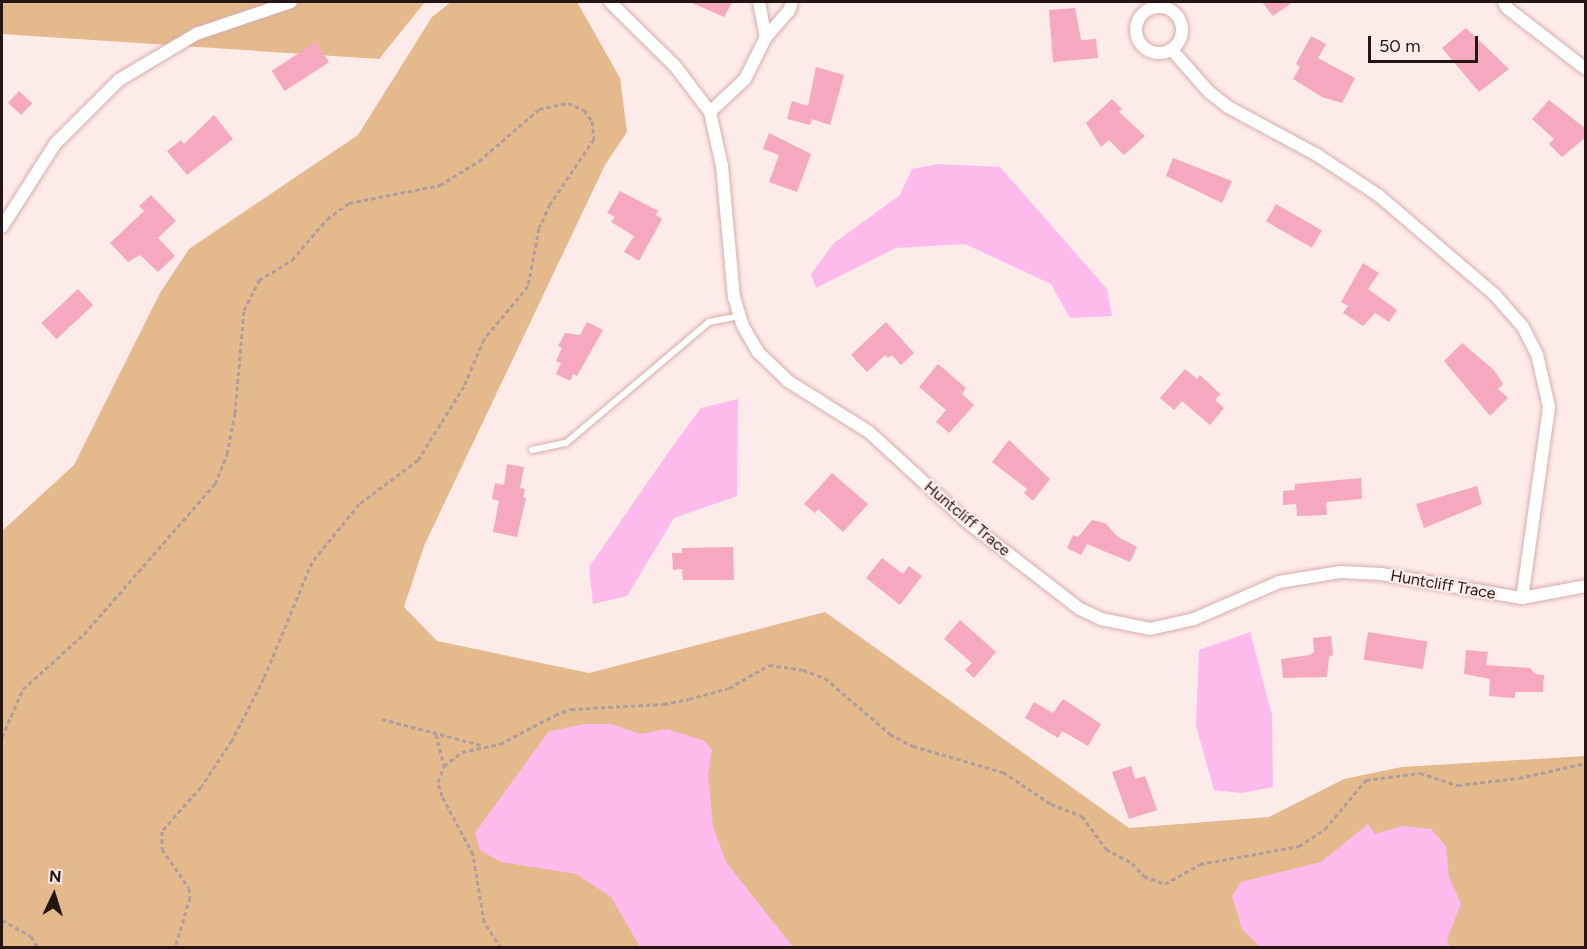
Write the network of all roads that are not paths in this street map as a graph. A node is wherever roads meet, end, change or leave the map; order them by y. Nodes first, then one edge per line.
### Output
1 (291, 2) edge
2 (610, 2) edge
3 (759, 2) edge
4 (792, 2) edge
5 (1504, 2) edge
6 (766, 37) junction
7 (1172, 50) dead end
8 (1586, 69) edge
9 (710, 112) junction
10 (2, 227) edge
11 (740, 316) junction
12 (532, 450) dead end
13 (1586, 586) edge
14 (1522, 598) junction

1 - 10 street
2 - 9 street, Huntcliff Trace
3 - 6 street
4 - 6 street
5 - 8 street
6 - 9 street
7 - 14 street
9 - 11 street, Huntcliff Trace
11 - 12 lane
11 - 14 street, Huntcliff Trace
13 - 14 street, Huntcliff Trace

